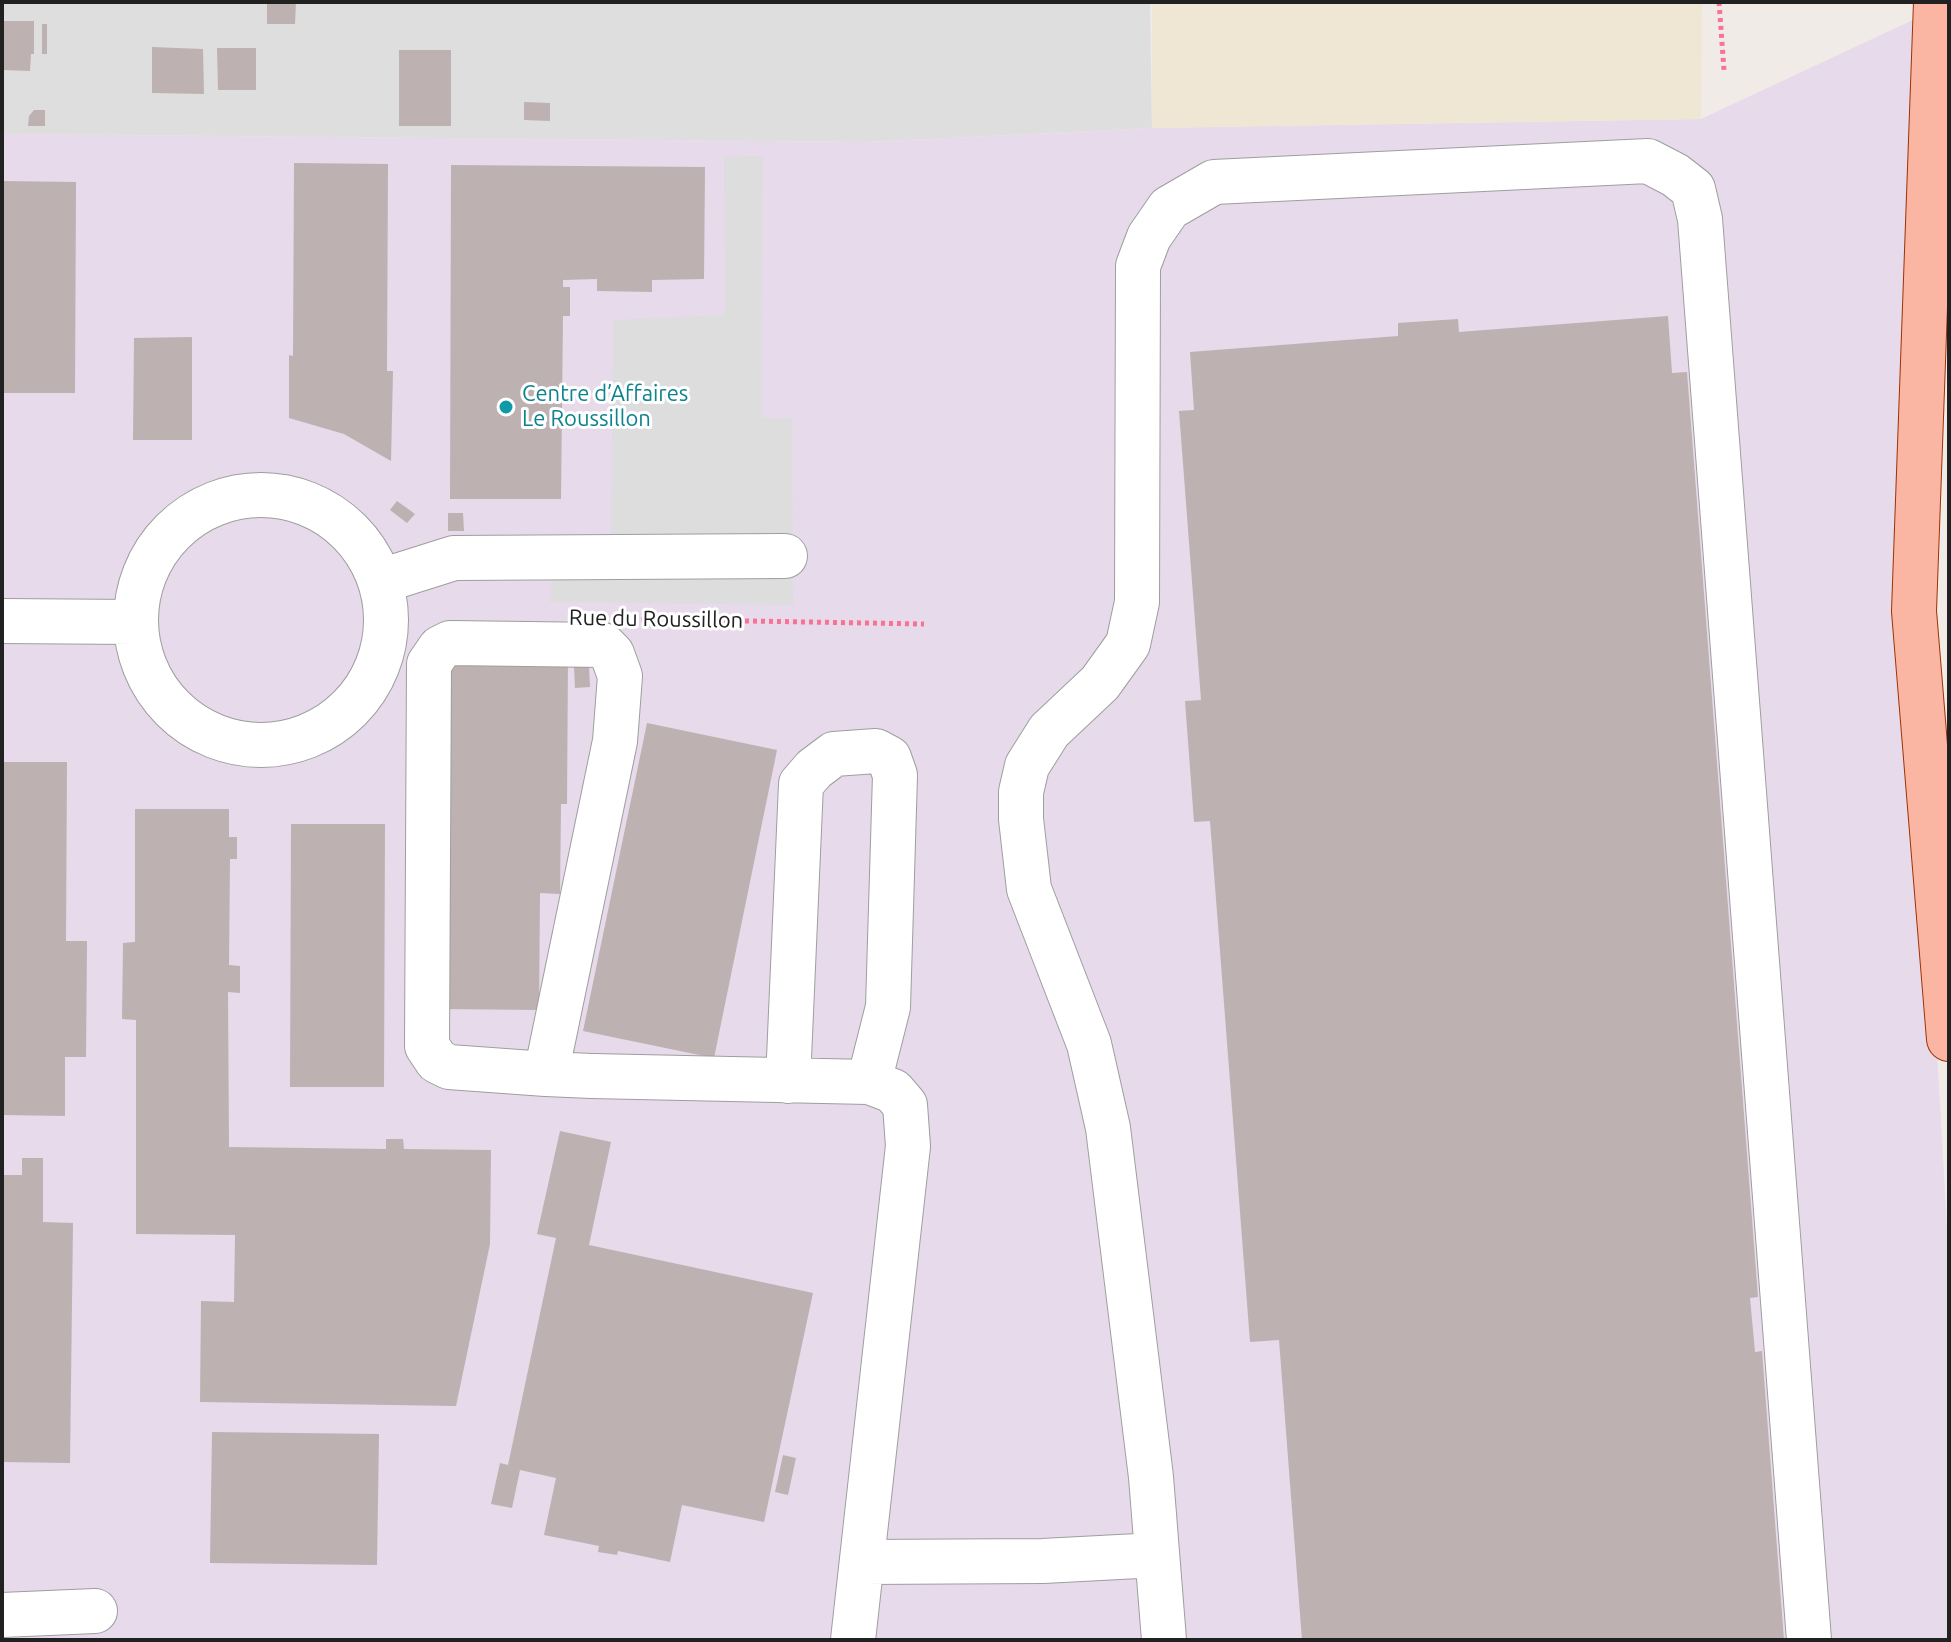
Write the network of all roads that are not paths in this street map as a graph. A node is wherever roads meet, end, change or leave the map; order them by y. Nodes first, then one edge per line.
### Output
1 (1936, 2) edge
2 (785, 556) dead end
3 (381, 581) junction
4 (2, 621) edge
5 (134, 622) junction
6 (1949, 1039) edge
7 (546, 1074) junction
8 (788, 1081) junction
9 (869, 1082) junction
10 (1157, 1555) junction
11 (863, 1562) junction
12 (95, 1611) dead end
13 (2, 1615) edge
14 (853, 1640) edge
15 (1164, 1640) edge
16 (1809, 1640) edge

1 - 6 main road
2 - 3 street
3 - 5 street
3 - 5 street
4 - 5 street
7 - 7 street
7 - 8 street
8 - 9 street
8 - 9 street
9 - 11 street
10 - 11 street
10 - 15 street
10 - 16 street
11 - 14 street
12 - 13 street

